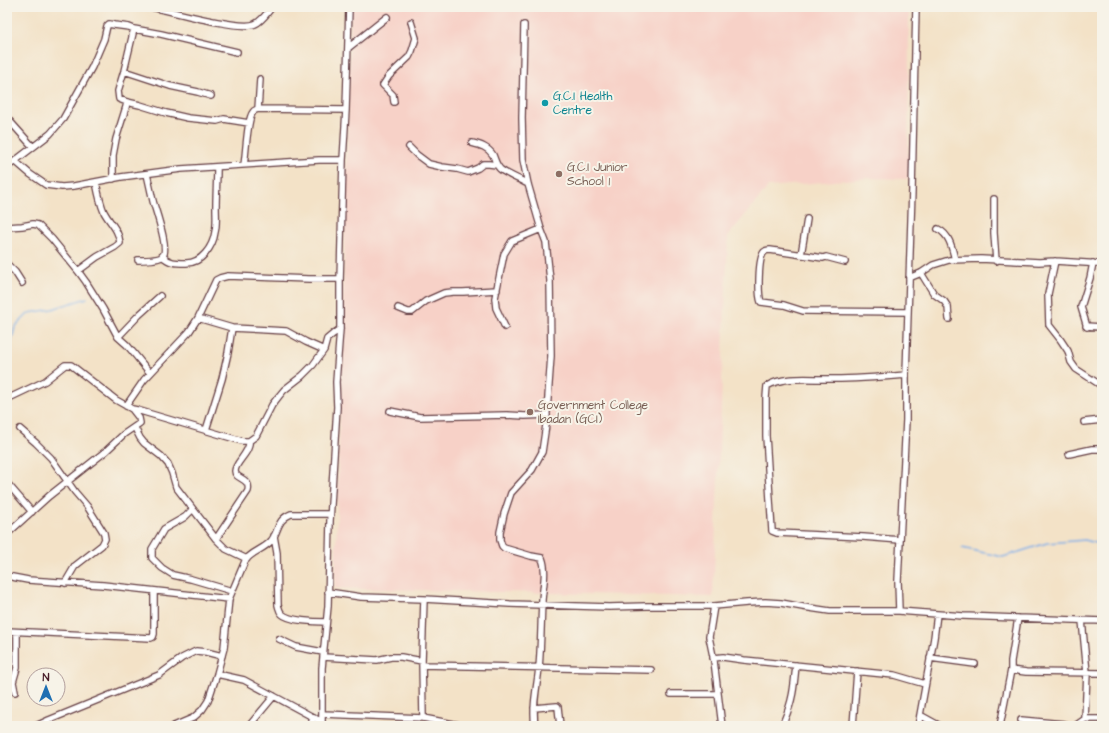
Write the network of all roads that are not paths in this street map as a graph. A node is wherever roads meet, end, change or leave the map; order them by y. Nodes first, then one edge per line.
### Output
1 (152, 7) edge
2 (272, 7) edge
3 (349, 7) edge
4 (916, 7) edge
5 (387, 18) dead end
6 (411, 22) dead end
7 (524, 25) dead end
8 (134, 29) junction
9 (348, 48) junction
10 (237, 52) dead end
11 (124, 71) junction
12 (260, 80) dead end
13 (211, 96) dead end
14 (127, 102) junction
15 (394, 102) dead end
16 (258, 109) junction
17 (346, 110) junction
18 (7, 118) edge
19 (249, 123) junction
20 (472, 143) dead end
21 (34, 147) junction
22 (409, 147) dead end
23 (344, 160) junction
24 (15, 161) junction
25 (244, 165) junction
26 (497, 165) junction
27 (7, 167) edge
28 (217, 167) junction
29 (147, 174) junction
30 (113, 179) junction
31 (96, 182) junction
32 (528, 184) junction
33 (994, 199) dead end
34 (807, 220) dead end
35 (7, 227) edge
36 (541, 229) junction
37 (938, 229) dead end
38 (801, 254) junction
39 (162, 256) junction
40 (138, 260) dead end
41 (955, 260) junction
42 (996, 261) junction
43 (1055, 261) junction
44 (845, 262) dead end
45 (7, 264) edge
46 (1093, 264) junction
47 (1102, 264) edge
48 (78, 271) junction
49 (920, 273) junction
50 (909, 278) junction
51 (340, 279) junction
52 (22, 283) dead end
53 (497, 290) junction
54 (160, 296) dead end
55 (398, 308) dead end
56 (908, 312) junction
57 (198, 318) junction
58 (950, 319) dead end
59 (505, 327) dead end
60 (232, 328) junction
61 (1102, 328) edge
62 (340, 329) junction
63 (118, 337) junction
64 (324, 350) junction
65 (150, 373) junction
66 (906, 375) junction
67 (1102, 386) edge
68 (7, 399) edge
69 (126, 406) junction
70 (132, 409) junction
71 (390, 411) dead end
72 (547, 415) junction
73 (1102, 420) edge
74 (1084, 422) dead end
75 (135, 428) junction
76 (20, 429) dead end
77 (206, 430) junction
78 (249, 441) junction
79 (1102, 449) edge
80 (1069, 454) dead end
81 (67, 481) junction
82 (7, 483) edge
83 (193, 509) junction
84 (32, 512) junction
85 (330, 514) junction
86 (7, 534) edge
87 (274, 536) junction
88 (216, 539) junction
89 (900, 540) junction
90 (246, 559) junction
91 (7, 576) edge
92 (65, 583) junction
93 (154, 591) junction
94 (232, 591) junction
95 (328, 592) junction
96 (424, 598) junction
97 (229, 599) junction
98 (542, 605) junction
99 (714, 606) junction
100 (899, 611) junction
101 (937, 614) junction
102 (1018, 618) junction
103 (1082, 620) junction
104 (1102, 621) edge
105 (326, 622) junction
106 (7, 631) edge
107 (17, 632) junction
108 (279, 639) dead end
109 (712, 651) junction
110 (323, 655) junction
111 (222, 656) junction
112 (723, 657) junction
113 (713, 658) junction
114 (930, 658) junction
115 (422, 663) junction
116 (975, 664) dead end
117 (796, 665) junction
118 (539, 668) junction
119 (651, 670) dead end
120 (1011, 670) junction
121 (857, 671) junction
122 (1087, 673) junction
123 (1102, 673) edge
124 (217, 674) junction
125 (925, 684) junction
126 (15, 692) dead end
127 (671, 694) dead end
128 (718, 694) junction
129 (274, 696) junction
130 (534, 708) junction
131 (322, 714) junction
132 (920, 714) junction
133 (314, 717) junction
134 (423, 718) junction
135 (1085, 719) junction
136 (1102, 719) edge
137 (1021, 720) dead end
138 (784, 721) dead end
139 (322, 724) edge
140 (1066, 725) edge
141 (36, 726) edge
142 (174, 726) edge
143 (249, 726) edge
144 (309, 726) edge
145 (464, 726) edge
146 (534, 726) edge
147 (560, 726) edge
148 (722, 726) edge
149 (853, 726) edge
150 (918, 726) edge
151 (940, 726) edge
152 (1000, 726) edge
153 (1075, 726) edge

1 - 2 street
3 - 9 street
4 - 50 street
5 - 9 street
6 - 15 street
7 - 32 street
8 - 10 street
8 - 11 street
8 - 21 street
9 - 17 street
11 - 13 street
11 - 14 street
12 - 16 street
14 - 19 street
14 - 30 street
16 - 17 street
16 - 19 street
17 - 23 street
18 - 21 street
19 - 25 street
20 - 26 street
21 - 24 street
22 - 26 street
23 - 25 street
23 - 51 street
24 - 27 street
24 - 31 street
25 - 28 street
26 - 32 street
28 - 29 street
28 - 39 street
29 - 30 street
29 - 39 street
30 - 31 street
31 - 48 street
32 - 36 street
33 - 42 street
34 - 38 street
35 - 48 street
36 - 53 street
36 - 72 street
37 - 41 street
38 - 44 street
38 - 56 street
39 - 40 street
41 - 42 street
41 - 49 street
42 - 43 street
43 - 46 street
43 - 67 street
45 - 52 street
46 - 47 street
46 - 61 street
48 - 63 street
49 - 50 street
49 - 58 street
50 - 56 street
51 - 57 street
51 - 62 street
53 - 55 street
53 - 59 street
54 - 63 street
56 - 66 street
57 - 60 street
57 - 65 street
60 - 64 street
60 - 77 street
62 - 64 street
62 - 85 street
63 - 65 street
64 - 78 street
65 - 69 street
66 - 89 street
66 - 89 street
68 - 69 street
69 - 70 street
70 - 75 street
70 - 77 street
71 - 72 street
72 - 98 street
73 - 74 street
75 - 81 street
75 - 83 street
76 - 81 street
77 - 78 street
78 - 88 street
79 - 80 street
81 - 84 street
81 - 92 street
82 - 84 street
83 - 88 street
83 - 94 street
84 - 86 street
85 - 87 street
85 - 95 street
87 - 90 street
87 - 105 street
88 - 90 street
89 - 100 street
90 - 94 street
91 - 92 street
92 - 93 street
93 - 97 street
93 - 107 street
94 - 97 street
95 - 96 street
95 - 105 street
96 - 98 street
96 - 115 street
97 - 111 street
98 - 99 street
98 - 118 street
99 - 100 street
99 - 109 street
100 - 101 street
101 - 102 street
101 - 114 street
102 - 103 street
102 - 120 street
103 - 104 street
103 - 122 street
105 - 110 street
106 - 107 street
107 - 126 street
108 - 110 street
109 - 112 street
109 - 113 street
110 - 115 street
110 - 131 street
111 - 124 street
111 - 141 street
112 - 113 street
112 - 117 street
113 - 128 street
114 - 116 street
114 - 125 street
115 - 118 street
115 - 134 street
117 - 121 street
117 - 138 street
118 - 119 street
118 - 130 street
120 - 122 street
120 - 152 street
121 - 125 street
121 - 149 street
122 - 123 street
122 - 135 street
124 - 129 street
124 - 142 street
125 - 132 street
127 - 128 street
128 - 148 street
129 - 133 street
129 - 143 street
130 - 146 street
130 - 147 street
131 - 134 street
131 - 139 street
132 - 150 street
132 - 151 street
133 - 139 street
133 - 144 street
134 - 145 street
135 - 136 street
135 - 153 street
137 - 140 street

